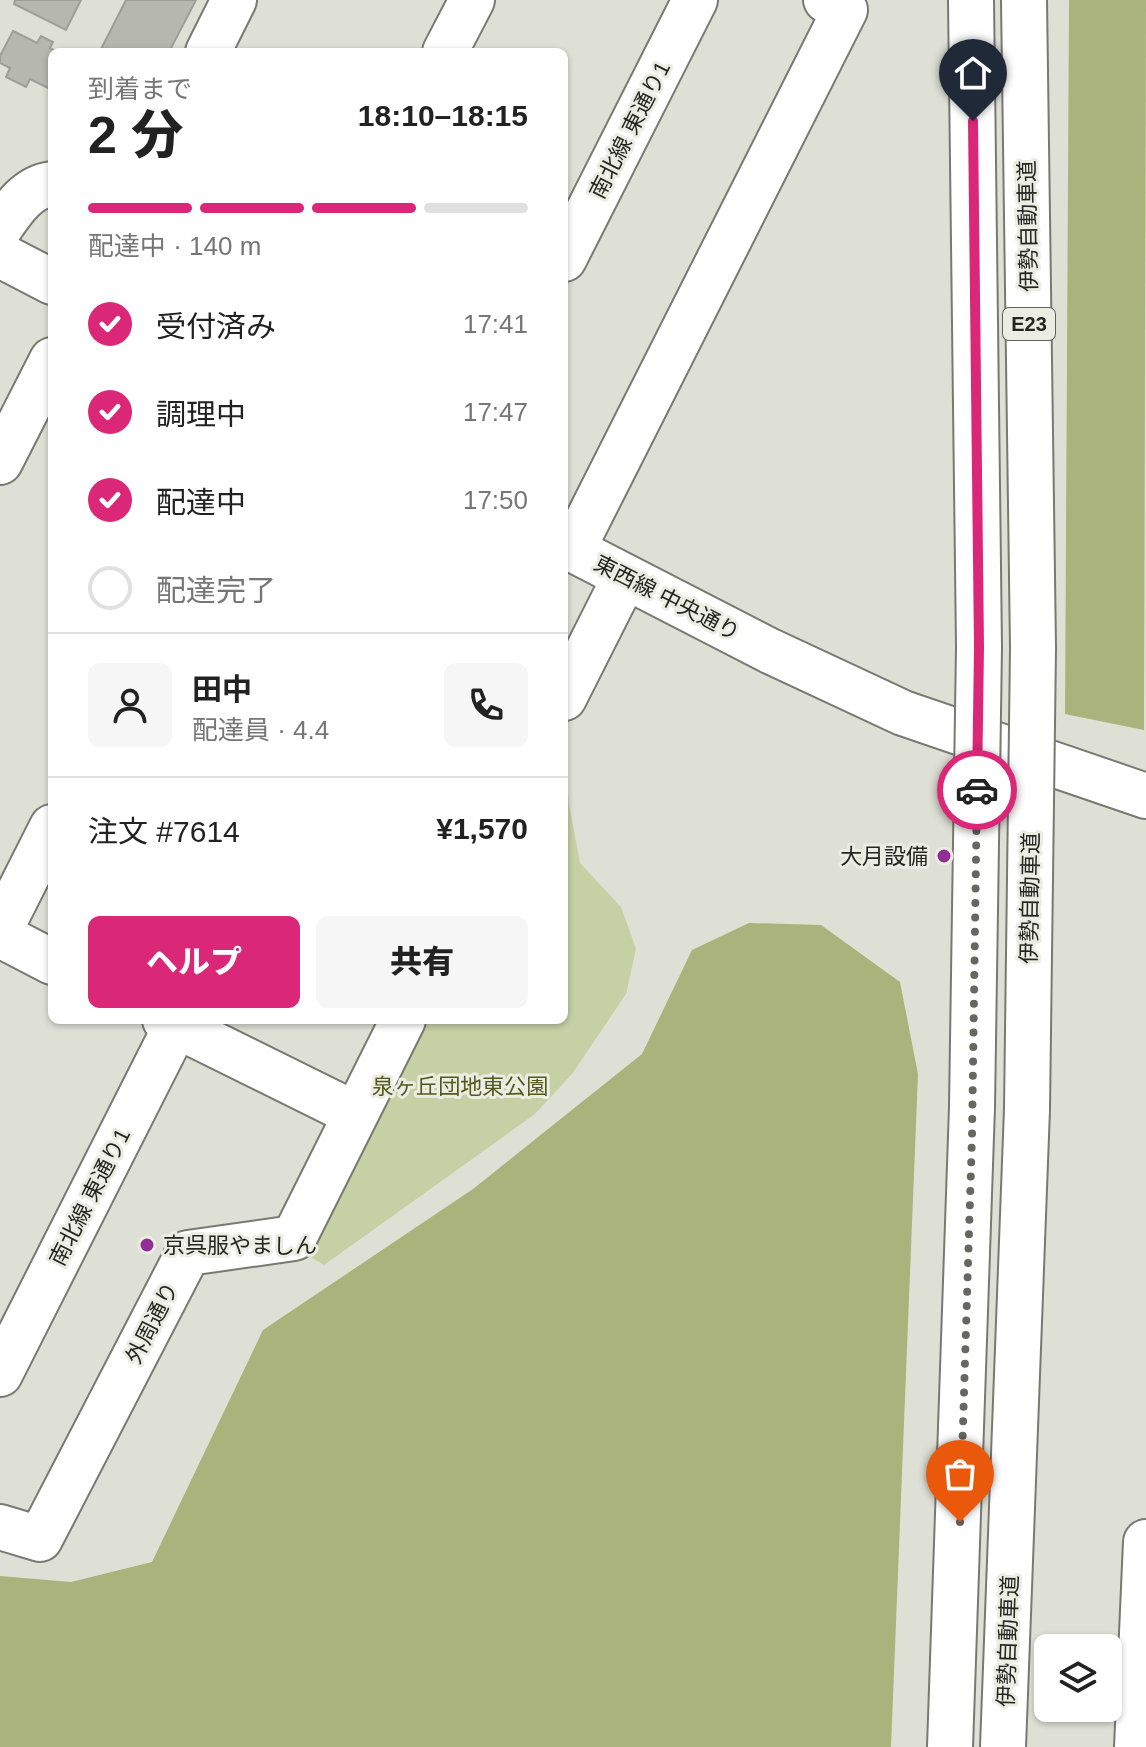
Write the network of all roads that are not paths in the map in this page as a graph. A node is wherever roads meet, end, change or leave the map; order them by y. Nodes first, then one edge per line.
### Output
1 (234, 0) edge
2 (472, 0) edge
3 (695, 0) edge
4 (971, 0) edge
5 (1024, 0) edge
6 (836, 5) edge
7 (210, 48) edge
8 (447, 48) edge
9 (48, 184) edge
10 (0, 228) edge
11 (568, 251) edge
12 (0, 255) edge
13 (48, 280) edge
14 (48, 368) edge
15 (0, 462) edge
16 (568, 547) edge
17 (625, 577) junction
18 (568, 690) edge
19 (1146, 796) edge
20 (48, 835) edge
21 (0, 932) edge
22 (48, 960) edge
23 (173, 1024) edge
24 (178, 1024) edge
25 (401, 1024) edge
26 (355, 1114) junction
27 (0, 1374) edge
28 (0, 1527) edge
29 (1146, 1542) edge
30 (950, 1747) edge
31 (1003, 1747) edge
32 (1137, 1747) edge

1 - 7 main road
2 - 8 main road
3 - 11 main road, 南北線 東通り1
4 - 30 main road, E23, bridge
5 - 31 main road, 伊勢自動車道 / E23, bridge
6 - 16 main road
9 - 10 main road
12 - 13 main road
14 - 15 main road
16 - 17 main road, 東西線 中央通り
17 - 18 main road
17 - 19 main road, 東西線 中央通り
20 - 21 main road
21 - 22 main road
23 - 27 main road, 南北線 東通り1
24 - 26 main road
25 - 26 main road, 外周通り
26 - 28 main road, 外周通り
29 - 32 main road

